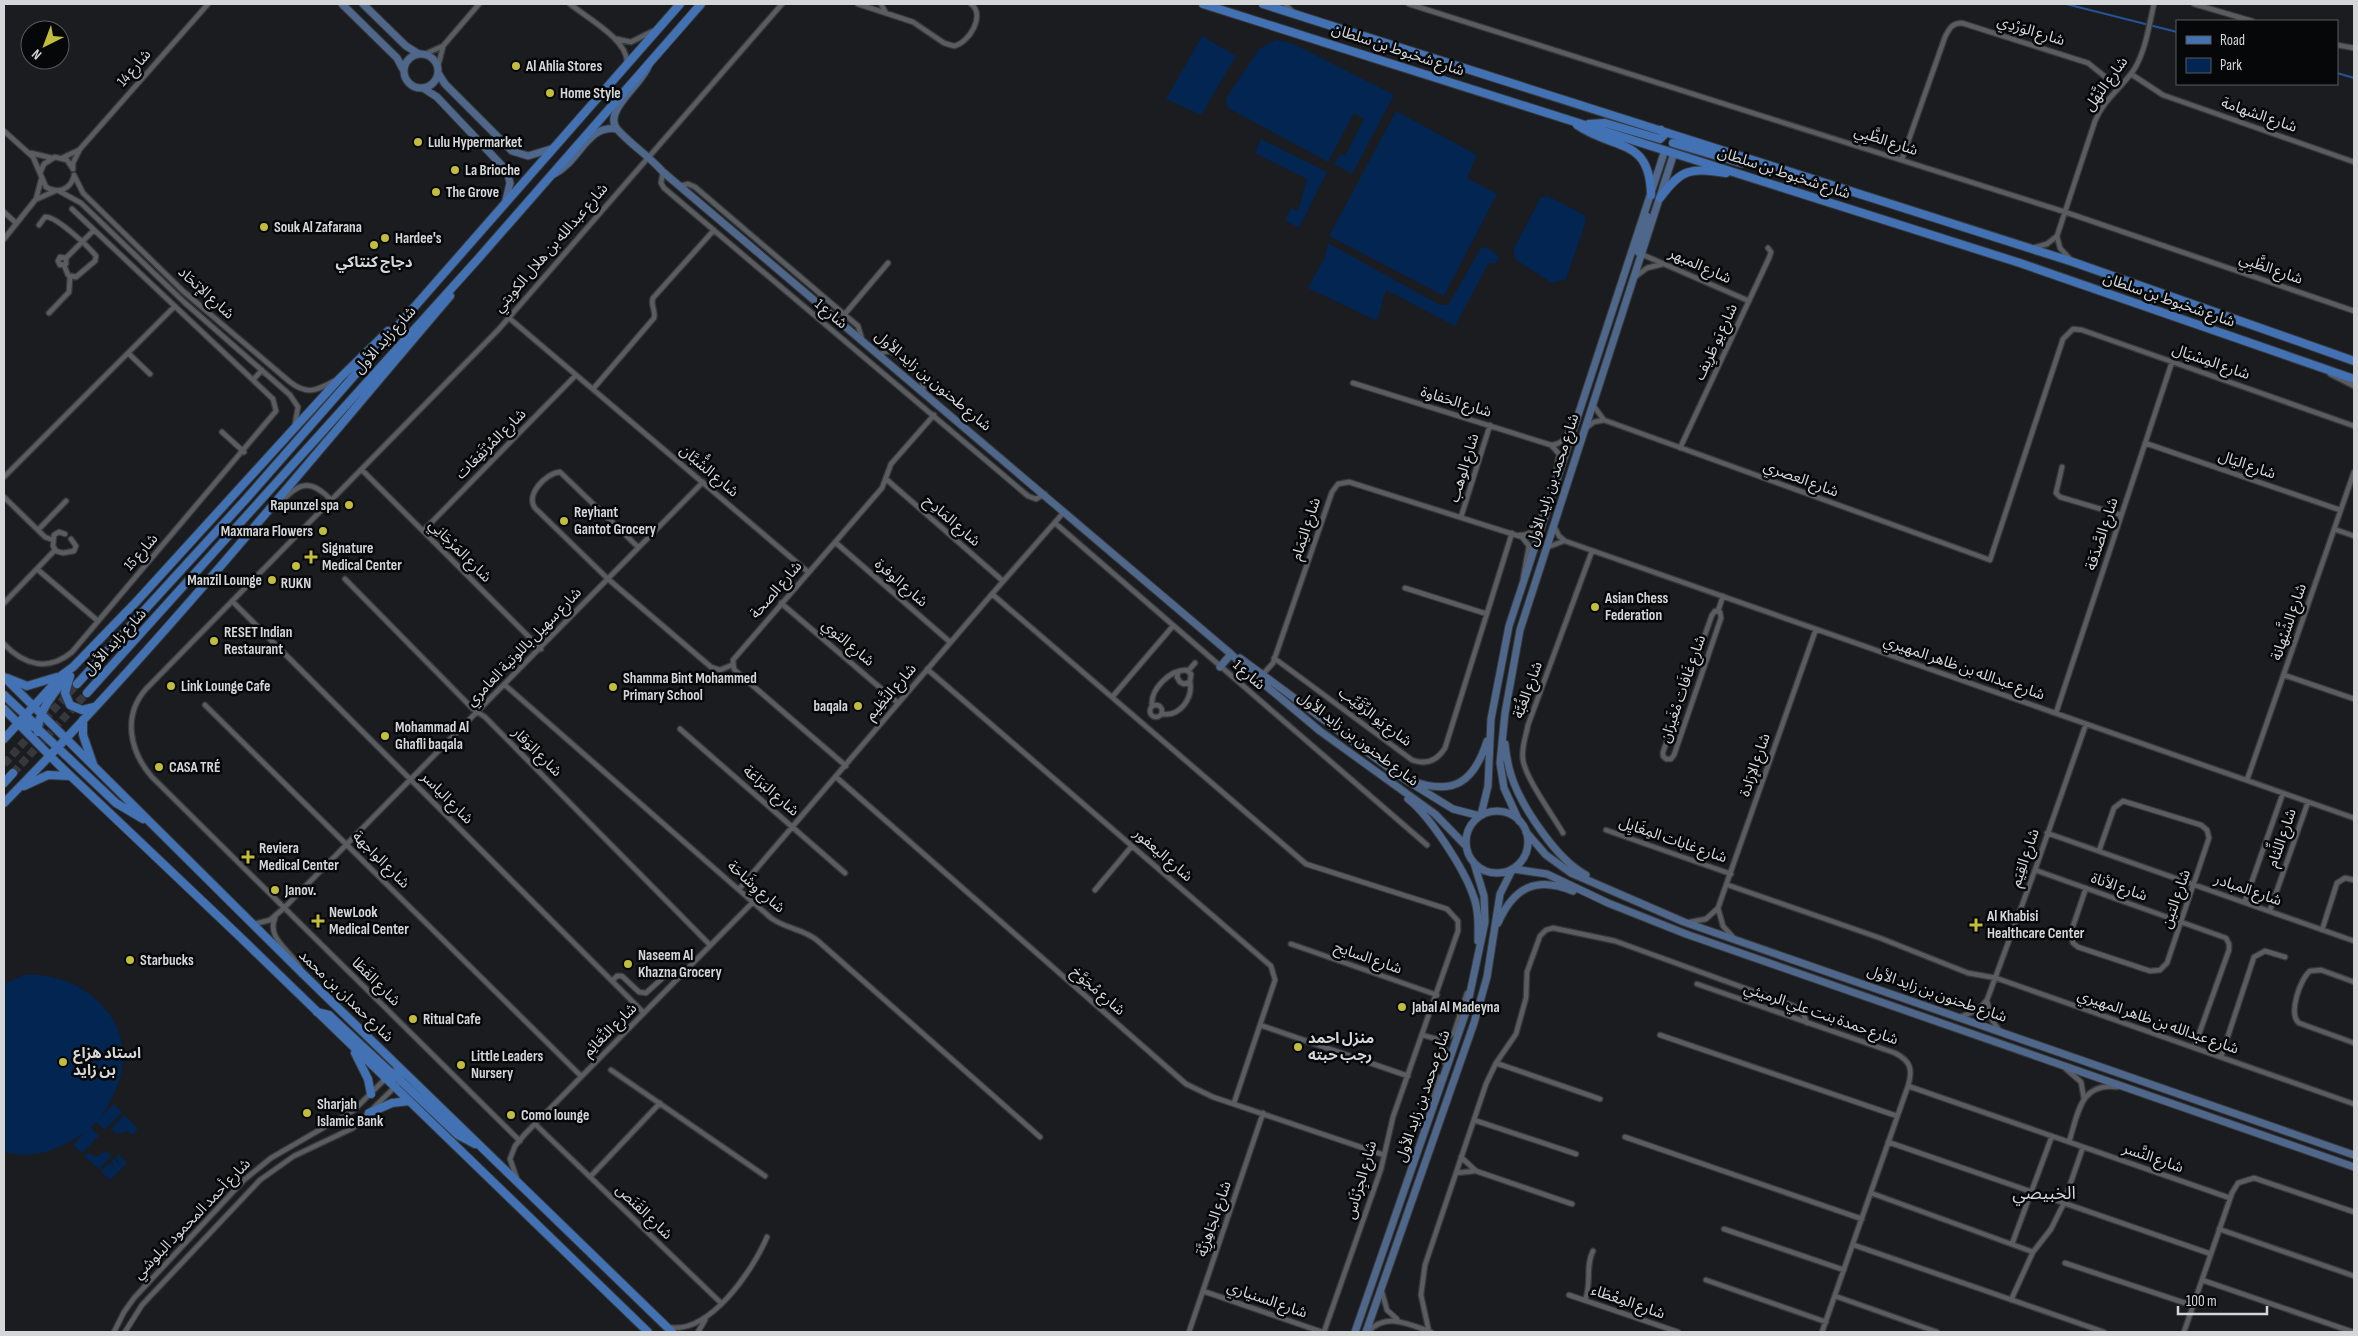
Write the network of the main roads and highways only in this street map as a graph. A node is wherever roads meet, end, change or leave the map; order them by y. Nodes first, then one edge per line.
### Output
1 (680, 4) edge
2 (701, 4) edge
3 (1203, 4) edge
4 (1263, 4) edge
5 (1570, 119) junction
6 (1587, 125) junction
7 (1664, 131) junction
8 (1673, 143) junction
9 (1665, 152) junction
10 (1673, 156) junction
11 (1763, 163) junction
12 (1751, 177) junction
13 (1651, 195) road end
14 (1660, 198) road end
15 (477, 260) junction
16 (412, 310) junction
17 (2354, 360) edge
18 (2354, 379) edge
19 (73, 667) junction
20 (62, 675) junction
21 (4, 676) edge
22 (77, 684) tunnel mouth
23 (87, 693) tunnel mouth
24 (4, 695) edge
25 (95, 706) junction
26 (32, 707) junction
27 (4, 709) edge
28 (25, 716) junction
29 (41, 716) junction
30 (84, 720) junction
31 (18, 724) junction
32 (38, 728) junction
33 (4, 739) edge
34 (65, 739) junction
35 (58, 747) junction
36 (50, 755) junction
37 (94, 768) junction
38 (14, 773) tunnel mouth
39 (71, 776) junction
40 (4, 783) edge
41 (16, 791) junction
42 (4, 803) edge
43 (149, 822) junction
44 (317, 1012) junction
45 (350, 1044) junction
46 (407, 1074) junction
47 (388, 1076) junction
48 (371, 1094) road end
49 (410, 1101) junction
50 (369, 1114) road end
51 (480, 1146) junction
52 (648, 1332) edge
53 (672, 1332) edge

1 - 16 main road, شارع زايد الأول
2 - 15 main road, شارع زايد الأول
3 - 5 main road, شارع شخبوط بن سلطان
4 - 7 main road, شارع شخبوط بن سلطان
5 - 6 main road, شارع شخبوط بن سلطان
5 - 13 main road
6 - 7 main road
6 - 9 main road, شارع شخبوط بن سلطان
7 - 8 main road
7 - 11 main road, شارع شخبوط بن سلطان
8 - 9 main road
8 - 10 main road
8 - 11 main road
9 - 10 main road, شارع شخبوط بن سلطان
10 - 12 main road, شارع شخبوط بن سلطان
11 - 17 main road, شارع شخبوط بن سلطان
12 - 14 main road
12 - 18 main road, شارع شخبوط بن سلطان
15 - 23 main road, شارع زايد الأول
15 - 25 main road
16 - 19 main road
16 - 22 main road, شارع زايد الأول
19 - 20 main road
19 - 25 main road
19 - 29 main road
20 - 21 main road
20 - 26 main road
21 - 26 main road, شارع حمدان بن محمد
24 - 28 main road
25 - 30 main road
26 - 28 main road
26 - 29 main road, شارع حمدان بن محمد
27 - 31 main road
28 - 31 main road
28 - 32 main road
29 - 32 main road
29 - 34 main road, شارع حمدان بن محمد
30 - 34 main road
30 - 37 main road
31 - 32 main road
31 - 33 main road
31 - 36 main road
32 - 34 main road
32 - 35 main road
32 - 36 main road
34 - 35 main road
34 - 37 main road, شارع حمدان بن محمد
35 - 36 main road
35 - 43 main road
36 - 39 main road
36 - 41 main road
37 - 43 main road, شارع حمدان بن محمد
38 - 40 main road
39 - 41 main road
39 - 44 main road
41 - 42 main road
43 - 46 main road, شارع حمدان بن محمد
44 - 45 main road
44 - 47 main road
45 - 47 main road
45 - 48 main road
46 - 47 main road
46 - 51 main road, شارع حمدان بن محمد
47 - 49 main road
47 - 51 main road
49 - 50 main road
49 - 52 main road
51 - 53 main road, شارع حمدان بن محمد

